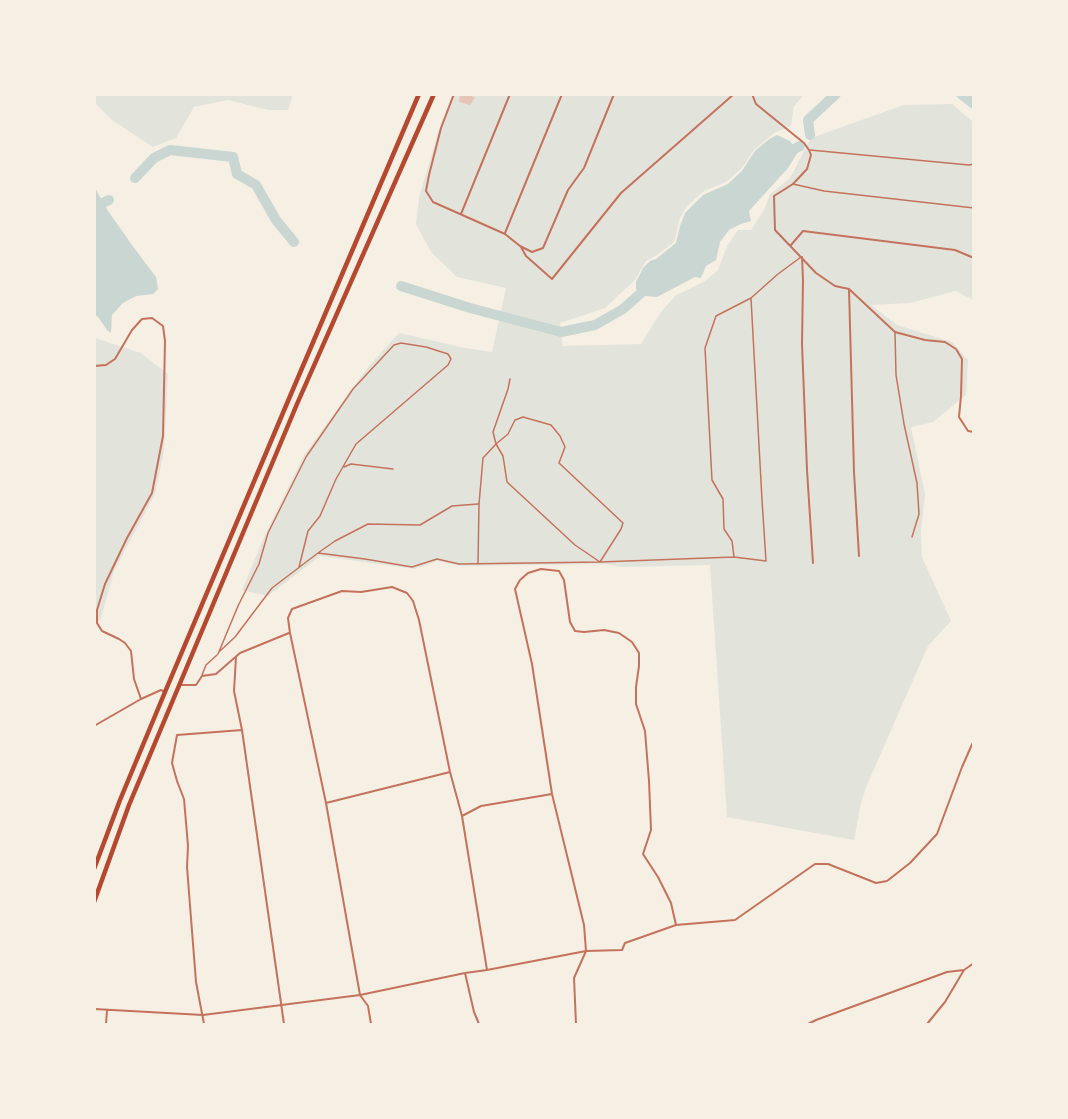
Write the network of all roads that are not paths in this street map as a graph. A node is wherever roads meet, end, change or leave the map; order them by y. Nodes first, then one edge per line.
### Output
1 (414, 94) edge
2 (419, 94) edge
3 (434, 94) edge
4 (454, 94) edge
5 (510, 94) edge
6 (562, 94) edge
7 (614, 94) edge
8 (734, 94) edge
9 (752, 94) edge
10 (415, 105) junction
11 (809, 150) junction
12 (974, 164) edge
13 (792, 184) junction
14 (974, 208) edge
15 (461, 214) junction
16 (505, 234) junction
17 (791, 245) junction
18 (520, 246) junction
19 (802, 257) junction
20 (974, 258) edge
21 (849, 289) junction
22 (751, 298) junction
23 (895, 332) junction
24 (94, 366) edge
25 (510, 379) dead end
26 (974, 432) edge
27 (496, 444) junction
28 (343, 467) junction
29 (393, 469) dead end
30 (479, 504) junction
31 (912, 537) dead end
32 (318, 553) junction
33 (859, 556) dead end
34 (734, 557) junction
35 (600, 562) junction
36 (813, 563) dead end
37 (478, 564) junction
38 (299, 567) junction
39 (290, 633) junction
40 (218, 654) junction
41 (236, 657) junction
42 (202, 675) junction
43 (180, 685) junction
44 (163, 691) junction
45 (141, 699) junction
46 (94, 726) edge
47 (242, 730) junction
48 (974, 741) edge
49 (450, 772) junction
50 (552, 794) junction
51 (326, 803) junction
52 (462, 816) junction
53 (94, 869) edge
54 (94, 902) edge
55 (676, 924) junction
56 (586, 951) junction
57 (974, 963) edge
58 (487, 970) junction
59 (964, 970) junction
60 (465, 973) junction
61 (360, 994) junction
62 (282, 1005) junction
63 (94, 1009) edge
64 (107, 1010) junction
65 (203, 1015) junction
66 (106, 1024) edge
67 (204, 1024) edge
68 (284, 1024) edge
69 (371, 1024) edge
70 (479, 1024) edge
71 (576, 1024) edge
72 (808, 1024) edge
73 (927, 1024) edge

1 - 10 highway
2 - 10 highway
3 - 43 highway
4 - 15 street
5 - 15 street
6 - 16 street
7 - 18 street
8 - 18 street
9 - 11 street
10 - 44 highway
11 - 12 lane
11 - 13 street
13 - 14 lane
13 - 17 street
15 - 16 street
16 - 18 street
17 - 19 street
17 - 20 street
19 - 21 street
19 - 22 lane
19 - 36 street
21 - 23 street
21 - 33 street
22 - 34 lane
22 - 34 lane
23 - 26 street
23 - 31 lane
24 - 45 street
25 - 27 lane
27 - 30 lane
27 - 35 lane
27 - 35 lane
28 - 29 lane
28 - 38 lane
28 - 40 lane
30 - 32 lane
30 - 37 lane
32 - 37 lane
32 - 38 lane
34 - 35 lane
35 - 37 lane
38 - 40 lane
39 - 41 street
39 - 49 street
39 - 51 street
40 - 42 lane
41 - 42 street
41 - 47 street
42 - 43 street
43 - 54 highway
44 - 45 street
44 - 53 highway
45 - 46 street
47 - 62 street
47 - 65 street
48 - 55 street
49 - 51 street
49 - 52 street
50 - 52 street
50 - 55 street
50 - 56 street
51 - 61 street
52 - 58 street
55 - 56 street
56 - 58 street
56 - 71 street
57 - 59 street
58 - 60 street
59 - 72 street
59 - 73 street
60 - 61 street
60 - 70 street
61 - 62 street
61 - 69 street
62 - 65 street
62 - 68 street
63 - 64 street
64 - 65 street
64 - 66 street
65 - 67 street

